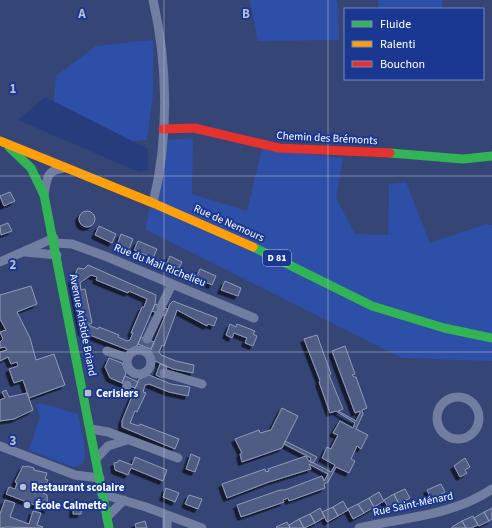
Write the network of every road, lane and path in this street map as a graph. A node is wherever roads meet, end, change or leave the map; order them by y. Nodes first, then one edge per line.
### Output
1 (153, 0) edge
2 (163, 129) junction
3 (1, 141) edge
4 (492, 156) edge
5 (40, 157) junction
6 (33, 168) junction
7 (65, 168) junction
8 (48, 175) junction
9 (44, 195) junction
10 (153, 203) junction
11 (54, 240) junction
12 (24, 252) junction
13 (57, 255) junction
14 (0, 262) edge
15 (172, 284) junction
16 (254, 318) dead end
17 (492, 338) edge
18 (145, 346) junction
19 (107, 351) dead end
20 (128, 358) junction
21 (157, 371) junction
22 (202, 384) dead end
23 (454, 396) joint
24 (91, 429) junction
25 (127, 440) junction
26 (0, 446) edge
27 (178, 458) dead end
28 (96, 459) junction
29 (100, 478) junction
30 (492, 489) edge
31 (102, 494) junction
32 (124, 500) junction
33 (167, 515) junction
34 (107, 517) junction
35 (108, 528) edge
36 (167, 528) edge
37 (202, 528) edge
38 (359, 528) edge

1 - 2 street
2 - 4 street, Chemin des Brémonts
2 - 10 street
3 - 5 street, Rue de Nemours / D 81
3 - 6 street, Avenue Aristide Briand
5 - 6 street
5 - 7 street, Rue de Nemours / D 81
5 - 8 street
6 - 9 street, Avenue Aristide Briand
7 - 8 street
7 - 10 street, Rue de Nemours / D 81
8 - 9 street
9 - 11 street, Avenue Aristide Briand
10 - 17 street, Rue de Nemours / D 81
11 - 12 street
11 - 13 street, Avenue Aristide Briand
11 - 15 street, Rue du Mail Richelieu
12 - 13 street
12 - 14 street
13 - 24 street, Avenue Aristide Briand
15 - 16 street, Rue du Mail Richelieu
15 - 18 street
18 - 20 street
18 - 21 street
19 - 20 street
20 - 21 street
21 - 22 street
23 - 23 street
24 - 25 street
24 - 28 street, Avenue Aristide Briand
25 - 27 street
25 - 28 street
26 - 29 street
28 - 29 street, Avenue Aristide Briand
29 - 31 street, Avenue Aristide Briand
30 - 38 street, Rue Saint-Ménard
31 - 32 street
31 - 34 street, Avenue Aristide Briand
32 - 33 street
32 - 34 street
33 - 36 street
33 - 37 street
34 - 35 street, Avenue Aristide Briand

